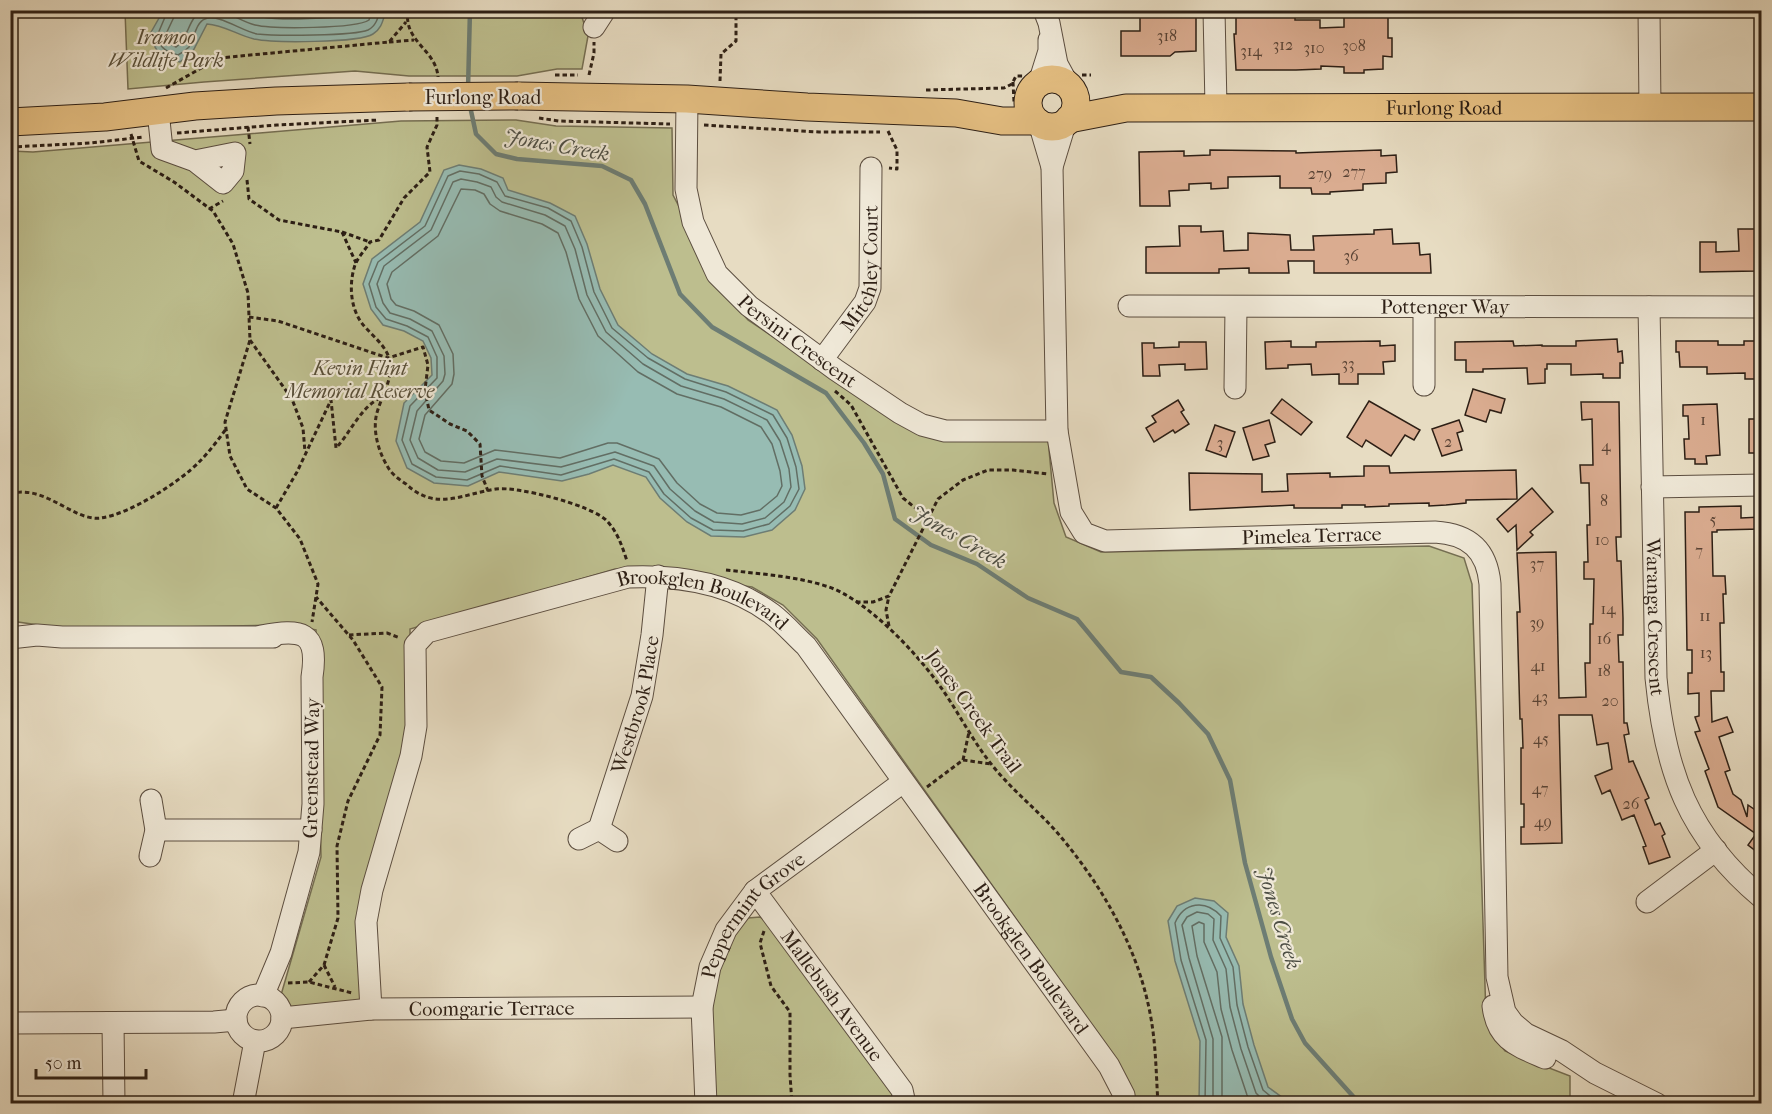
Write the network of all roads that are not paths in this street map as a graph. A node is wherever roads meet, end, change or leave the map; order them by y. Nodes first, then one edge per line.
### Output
1 (1214, 10) edge
2 (1649, 10) edge
3 (1047, 17) edge
4 (1048, 85) junction
5 (687, 99) junction
6 (1216, 107) junction
7 (1761, 107) edge
8 (1126, 108) junction
9 (1650, 108) junction
10 (956, 113) junction
11 (1068, 120) junction
12 (1038, 122) junction
13 (10, 123) edge
14 (159, 123) junction
15 (195, 161) dead end
16 (1052, 167) junction
17 (871, 168) road end
18 (1129, 306) dead end
19 (1236, 307) junction
20 (1424, 307) junction
21 (1649, 307) junction
22 (1761, 307) edge
23 (829, 365) junction
24 (1424, 385) dead end
25 (1235, 388) dead end
26 (1058, 431) junction
27 (1761, 485) edge
28 (1652, 487) junction
29 (658, 576) junction
30 (10, 628) edge
31 (37, 635) junction
32 (261, 636) junction
33 (10, 638) edge
34 (312, 677) junction
35 (909, 789) junction
36 (151, 800) dead end
37 (599, 829) junction
38 (156, 830) junction
39 (311, 830) junction
40 (579, 838) dead end
41 (616, 841) dead end
42 (1716, 850) junction
43 (150, 856) dead end
44 (755, 891) junction
45 (1761, 898) edge
46 (1647, 902) dead end
47 (266, 989) junction
48 (702, 1007) junction
49 (371, 1009) junction
50 (282, 1018) junction
51 (236, 1020) junction
52 (10, 1023) edge
53 (113, 1023) junction
54 (255, 1041) junction
55 (114, 1104) edge
56 (243, 1104) edge
57 (706, 1104) edge
58 (905, 1104) edge
59 (1125, 1104) edge
60 (1657, 1104) edge

1 - 6 street
2 - 9 street
3 - 4 street
4 - 8 main road, Furlong Road
4 - 10 main road, Furlong Road
4 - 11 main road
4 - 12 main road
5 - 10 main road, Furlong Road
5 - 14 main road, Furlong Road, bridge
5 - 23 street, Persini Crescent
6 - 8 main road, Furlong Road
6 - 9 main road, Furlong Road
7 - 9 main road, Furlong Road
8 - 11 main road, Furlong Road
10 - 12 main road, Furlong Road
11 - 12 main road
11 - 16 street, Pimelea Terrace
12 - 16 street, Pimelea Terrace
13 - 14 main road, Furlong Road
14 - 15 street
16 - 26 street, Pimelea Terrace
17 - 23 street, Mitchley Court
18 - 19 street, Pottenger Way
19 - 20 street, Pottenger Way
19 - 25 street
20 - 21 street, Pottenger Way
20 - 24 street
21 - 22 street, Pottenger Way
21 - 28 street, Waranga Crescent
23 - 26 street, Persini Crescent
26 - 60 street, Pimelea Terrace
27 - 28 street
28 - 42 street, Waranga Crescent
29 - 35 street, Brookglen Boulevard
29 - 37 street, Westbrook Place
29 - 49 street, Brookglen Boulevard
30 - 31 street, Greenstead Way
31 - 32 street, Greenstead Way
31 - 33 street, Greenstead Way
32 - 34 street, Greenstead Way
32 - 34 street, Greenstead Way
34 - 39 street, Greenstead Way
35 - 44 street, Peppermint Grove
35 - 59 street, Brookglen Boulevard
36 - 38 street
37 - 40 street
37 - 41 street
38 - 39 street
38 - 43 street
39 - 47 street, Greenstead Way
42 - 45 street, Waranga Crescent
42 - 46 street
44 - 48 street, Peppermint Grove
44 - 58 street, Mallebush Avenue
47 - 50 street
47 - 51 street
48 - 49 street, Coomgarie Terrace
48 - 57 street, Peppermint Grove
49 - 50 street, Coomgarie Terrace
50 - 54 street
51 - 53 street
51 - 54 street
52 - 53 street
53 - 55 street
54 - 56 street

